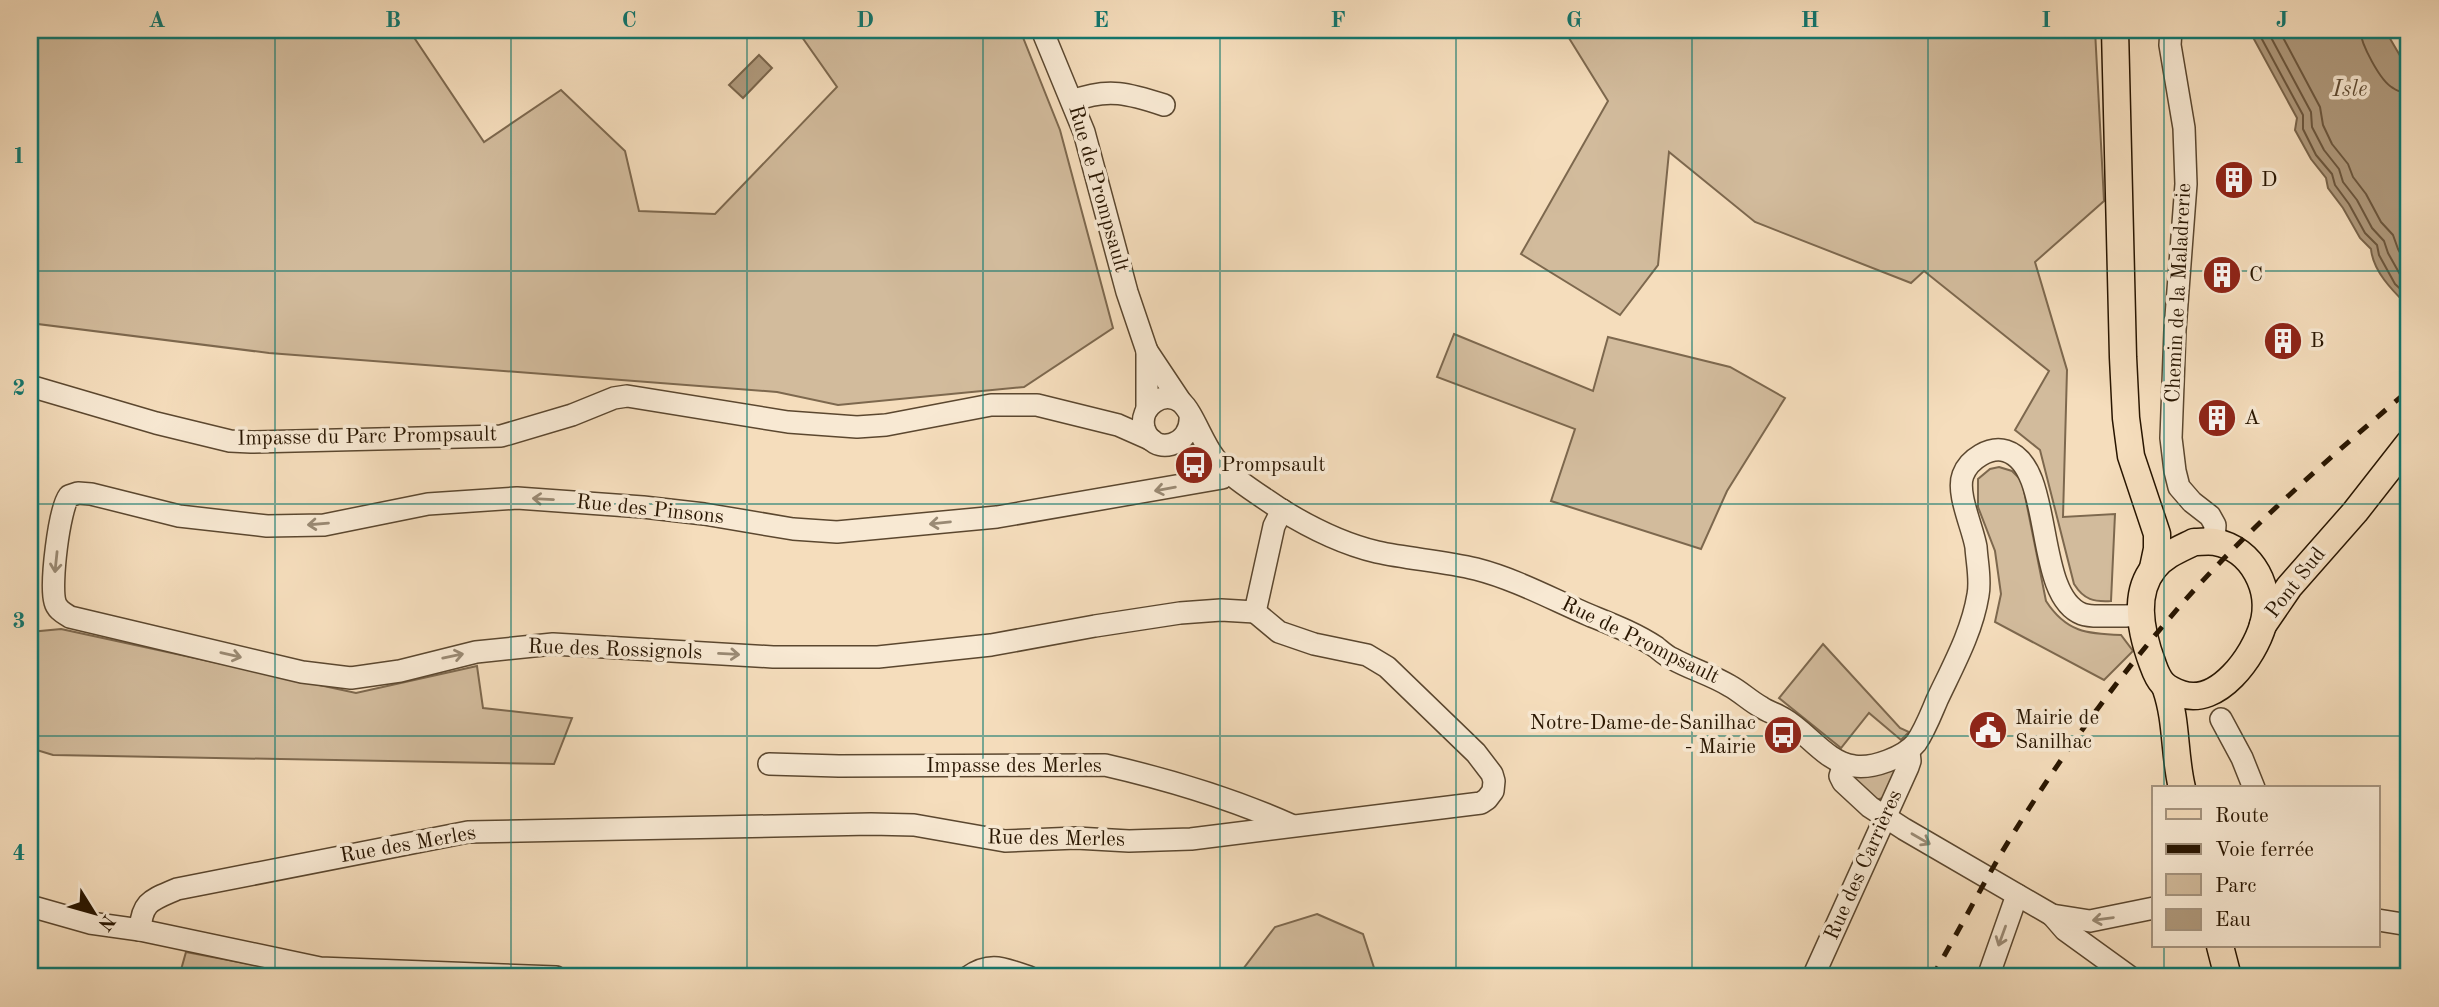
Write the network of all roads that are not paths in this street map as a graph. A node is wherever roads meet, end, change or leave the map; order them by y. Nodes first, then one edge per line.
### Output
1 (1042, 30) edge
2 (2115, 30) edge
3 (2171, 30) edge
4 (1073, 101) junction
5 (1164, 104) dead end
6 (1147, 351) junction
7 (30, 386) edge
8 (1185, 409) junction
9 (1146, 411) junction
10 (1118, 425) junction
11 (1162, 442) junction
12 (2405, 448) edge
13 (2131, 456) junction
14 (1222, 465) junction
15 (69, 496) joint
16 (1282, 510) junction
17 (2204, 542) junction
18 (2328, 542) junction
19 (2252, 564) junction
20 (2153, 568) junction
21 (1255, 612) junction
22 (2140, 614) junction
23 (2263, 625) junction
24 (2166, 689) junction
25 (2206, 695) junction
26 (2221, 719) dead end
27 (1909, 752) junction
28 (769, 764) dead end
29 (1844, 764) junction
30 (2180, 776) edge
31 (2253, 786) edge
32 (1885, 818) junction
33 (1291, 825) junction
34 (2017, 895) junction
35 (30, 906) edge
36 (2152, 908) edge
37 (2052, 915) junction
38 (2380, 920) edge
39 (2409, 925) edge
40 (140, 930) junction
41 (2221, 948) edge
42 (556, 977) edge
43 (968, 977) edge
44 (1029, 977) edge
45 (1813, 977) edge
46 (1988, 977) edge
47 (2130, 977) edge
48 (2228, 977) edge

1 - 4 street, Rue de Prompsault
2 - 13 main road
3 - 17 street, Chemin de la Maladrerie
4 - 5 street
4 - 6 street, Rue de Prompsault
6 - 8 street, Rue de Prompsault
6 - 9 street, Rue de Prompsault
7 - 10 street, Impasse du Parc Prompsault
8 - 9 street
8 - 11 street
8 - 14 street, Rue de Prompsault
9 - 10 street
9 - 11 street
10 - 11 street, Impasse du Parc Prompsault
11 - 14 street, Rue de Prompsault
12 - 18 main road, Pont Sud
13 - 17 main road
13 - 20 main road
14 -> 15 street, Rue des Pinsons
14 - 16 street, Rue de Prompsault
15 -> 21 street, Rue des Rossignols
16 - 21 street
16 - 29 street, Rue de Prompsault
17 - 19 main road
17 - 20 main road
18 - 19 main road, Pont Sud
18 - 23 main road, Pont Sud
19 - 23 main road
20 - 22 main road
21 - 33 street, Rue des Merles
22 - 24 main road
22 - 27 street, Rue des Carrières
23 - 25 main road
24 - 25 main road
24 - 30 main road
25 - 30 main road
26 - 31 street
27 - 29 street
27 - 32 street, Rue des Carrières
28 - 33 street, Impasse des Merles
29 - 32 street
32 -> 34 street
32 - 45 street, Rue des Carrières
33 - 40 street, Rue des Merles
34 - 37 street
34 -> 46 street
35 - 40 street
36 -> 37 street
37 - 47 street
38 - 39 street
40 - 42 street
41 - 48 main road
43 - 44 street

